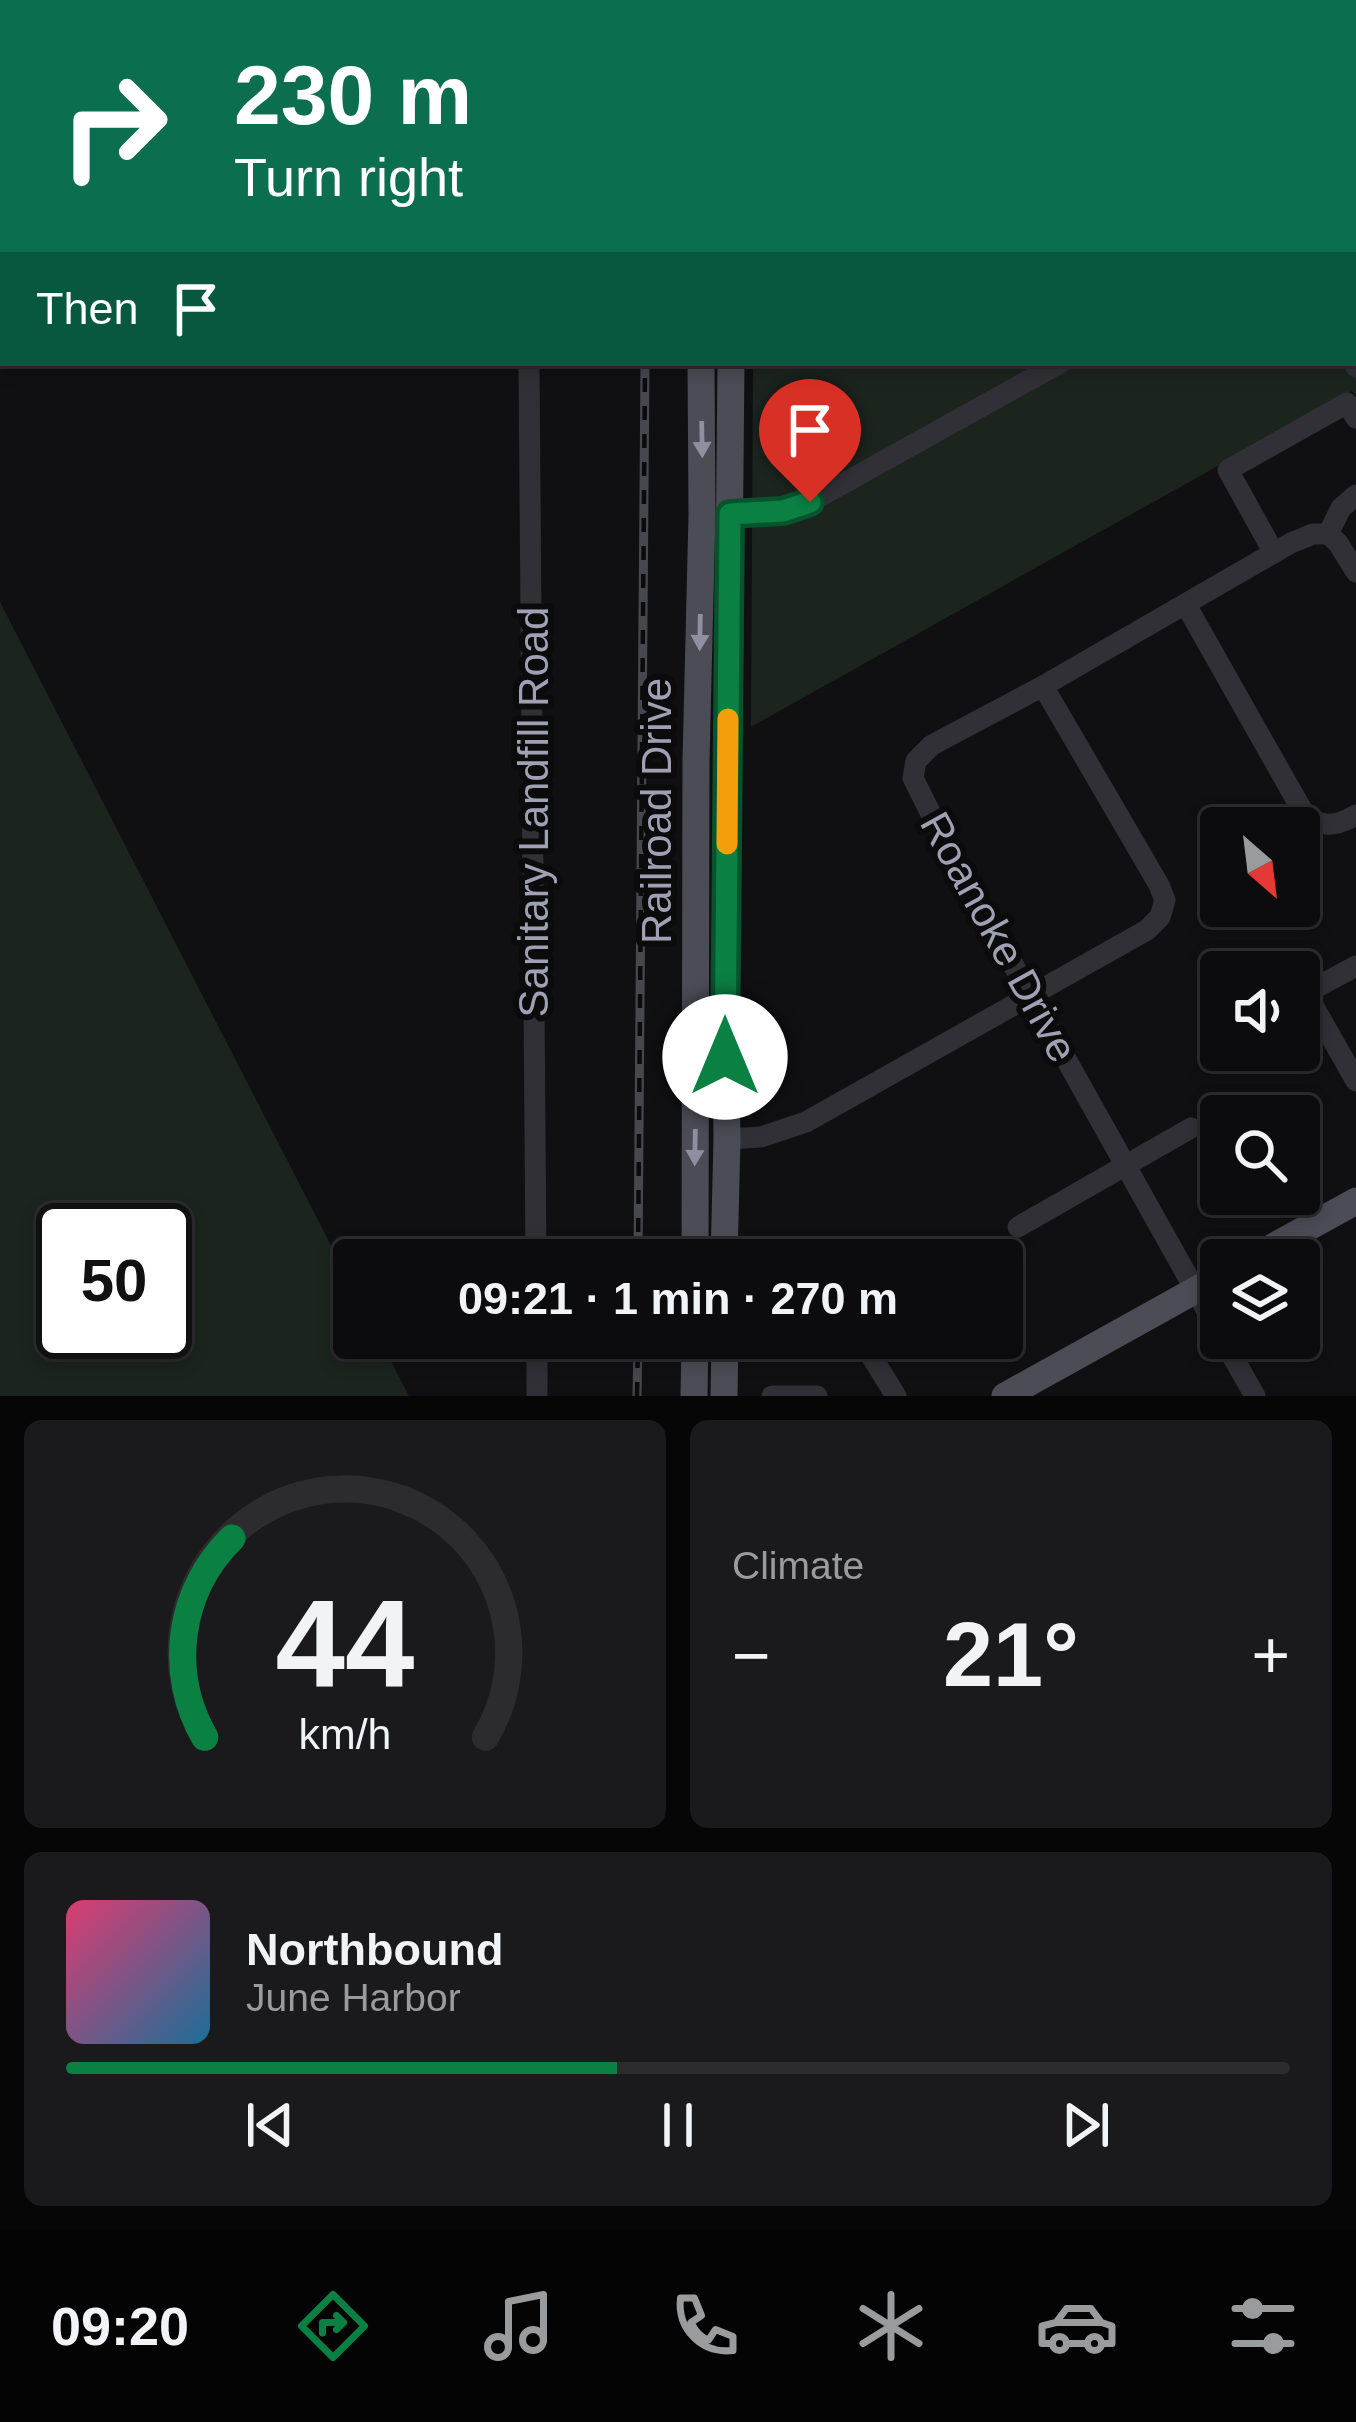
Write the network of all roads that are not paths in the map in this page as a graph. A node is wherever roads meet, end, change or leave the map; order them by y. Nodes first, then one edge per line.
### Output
1 (529, 366) edge
2 (701, 366) edge
3 (731, 366) edge
4 (1055, 366) edge
5 (1356, 418) edge
6 (1356, 495) edge
7 (716, 514) junction
8 (1328, 534) junction
9 (1274, 553) junction
10 (1356, 572) edge
11 (1186, 604) junction
12 (1042, 686) junction
13 (1356, 815) edge
14 (1356, 966) edge
15 (1031, 995) junction
16 (1356, 1081) edge
17 (1192, 1128) dead end
18 (727, 1139) junction
19 (1126, 1166) junction
20 (1356, 1201) edge
21 (1018, 1227) dead end
22 (536, 1239) edge
23 (695, 1239) edge
24 (725, 1239) edge
25 (1287, 1239) edge
26 (1200, 1287) edge
27 (1195, 1290) junction
28 (1200, 1299) edge
29 (537, 1359) edge
30 (695, 1359) edge
31 (725, 1359) edge
32 (873, 1359) edge
33 (1234, 1359) edge
34 (1020, 1393) edge
35 (537, 1396) edge
36 (694, 1396) edge
37 (724, 1396) edge
38 (772, 1396) edge
39 (817, 1396) edge
40 (896, 1396) edge
41 (1255, 1396) edge

1 - 22 street, Sanitary Landfill Road
2 -> 7 main road, Railroad Drive
3 - 7 main road, Railroad Drive
4 - 7 street
5 - 9 street
6 - 8 street
7 - 18 main road, Railroad Drive
7 -> 23 main road, Railroad Drive
8 - 9 street, Roanoke Drive
8 - 10 street
9 - 11 street, Roanoke Drive
11 - 12 street, Roanoke Drive
11 - 13 street
12 - 15 street, Roanoke Drive
12 - 15 street
14 - 16 street
15 - 18 street
15 - 19 street, Roanoke Drive
17 - 19 street
18 - 24 main road, Railroad Drive
19 - 21 street
19 - 27 street, Roanoke Drive
20 - 25 main road
26 - 27 main road
27 - 28 street, Roanoke Drive
27 - 34 main road
29 - 35 street
30 - 36 main road
31 - 37 main road
32 - 40 street
33 - 41 street, Roanoke Drive
38 - 39 street

